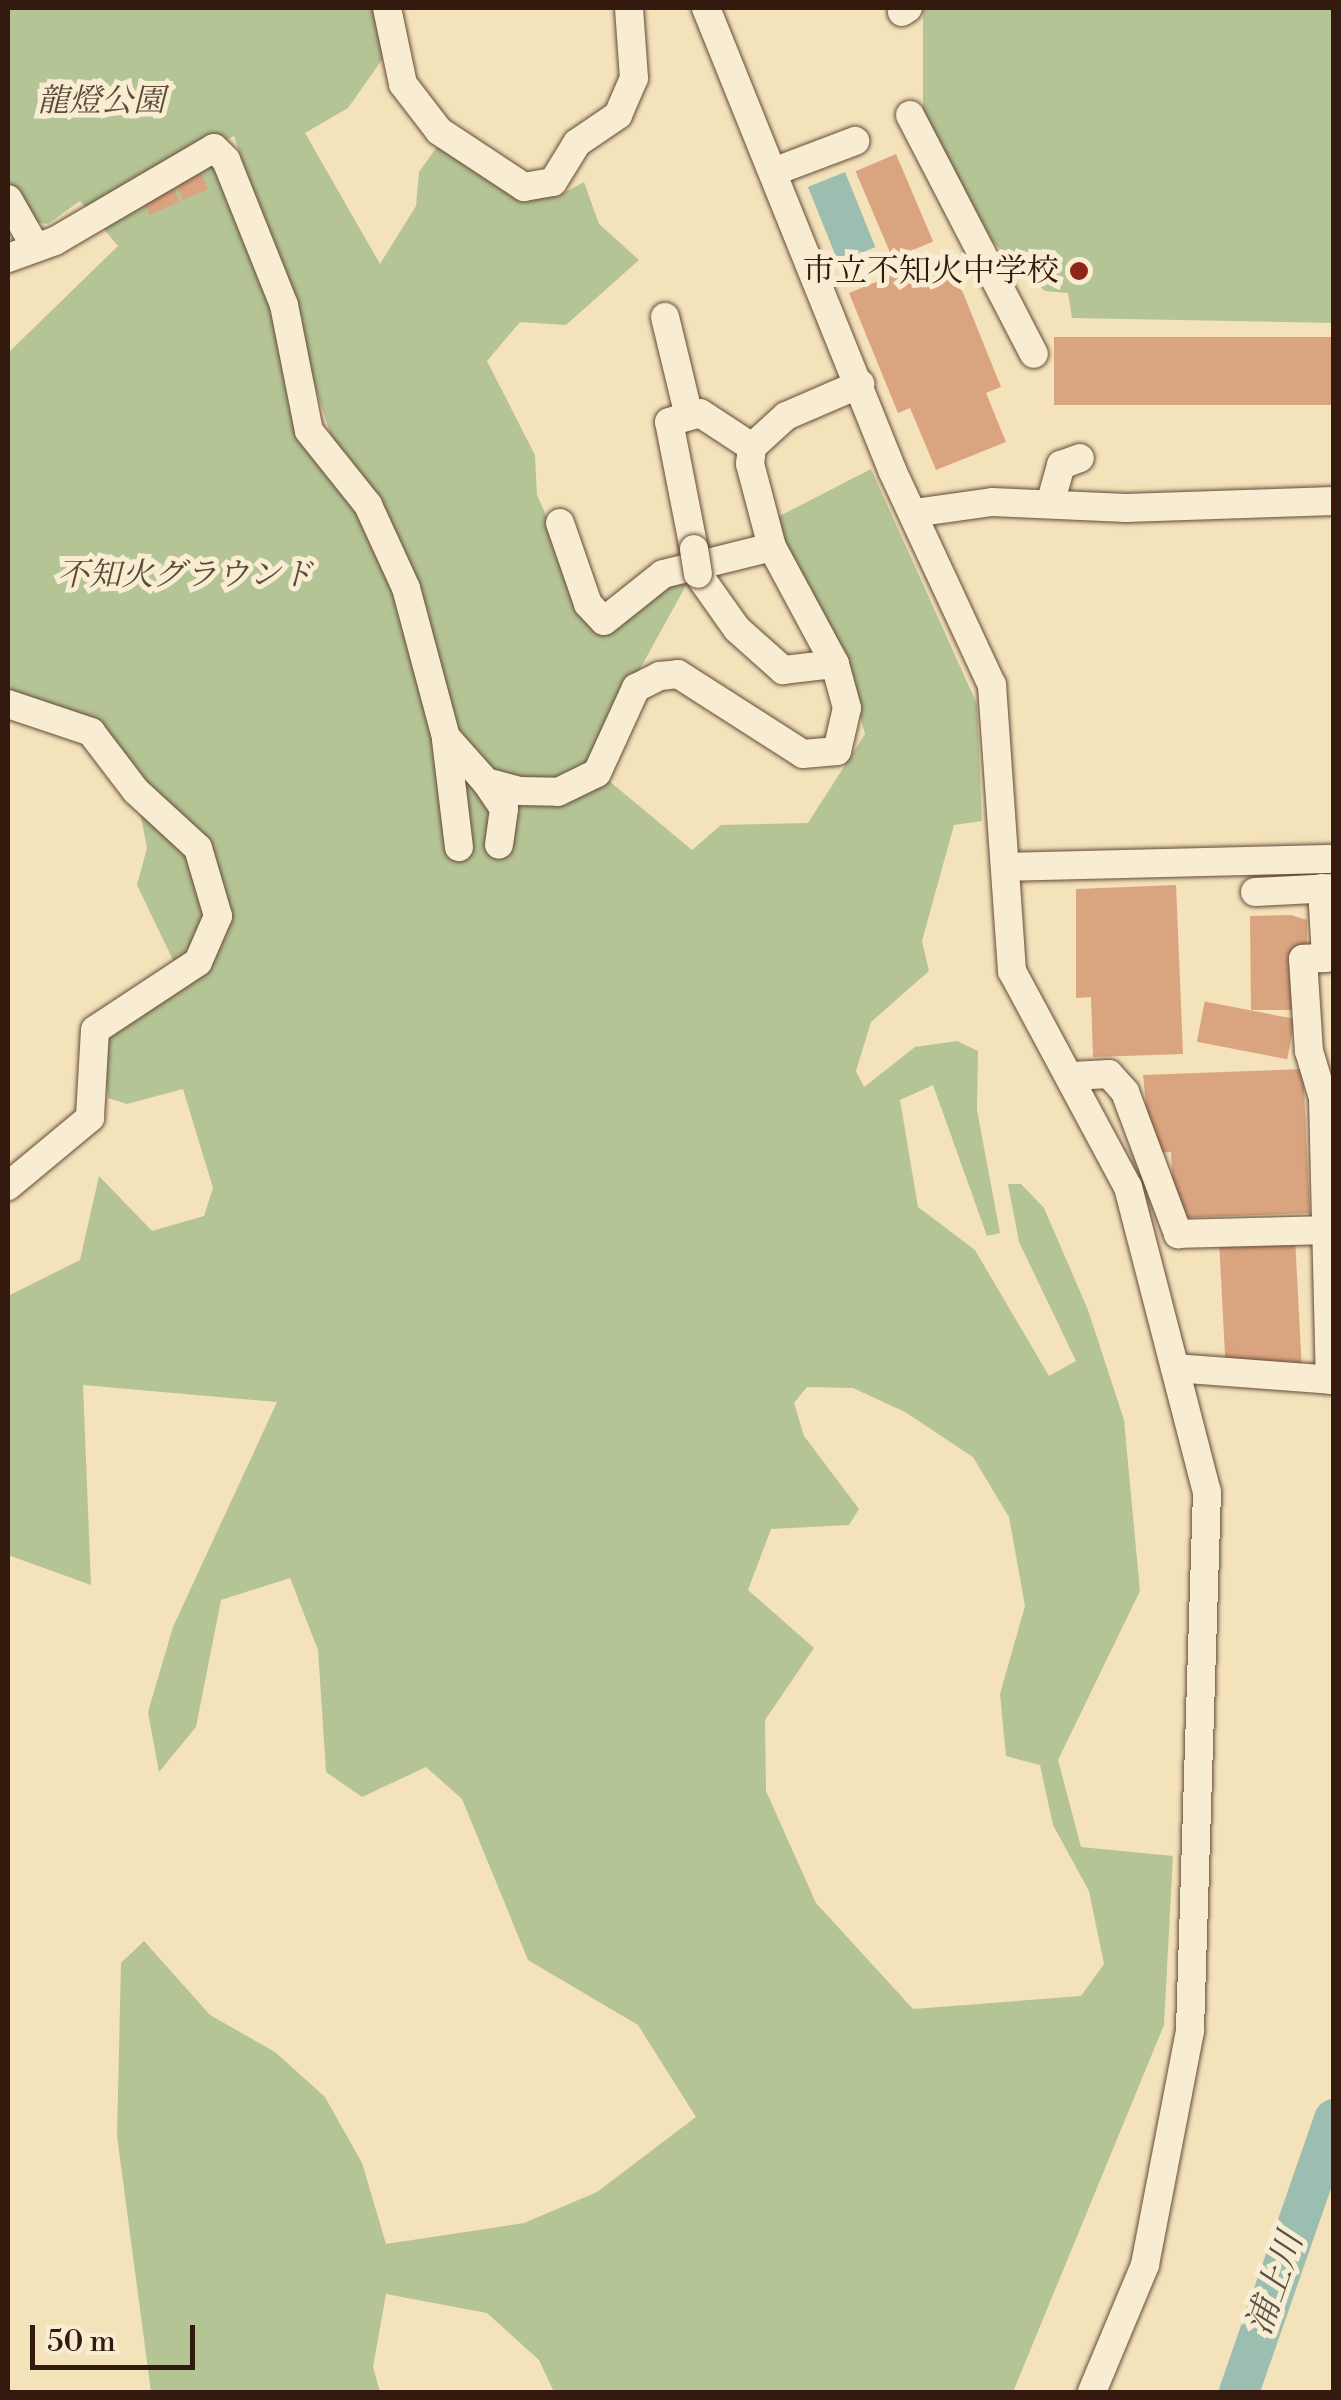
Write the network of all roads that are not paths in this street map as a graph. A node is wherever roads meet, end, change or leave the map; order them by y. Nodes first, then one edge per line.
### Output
1 (387, 8) edge
2 (629, 8) edge
3 (706, 8) edge
4 (910, 114) dead end
5 (855, 141) dead end
6 (773, 172) junction
7 (8, 199) edge
8 (36, 248) junction
9 (8, 258) edge
10 (665, 317) dead end
11 (1034, 354) dead end
12 (860, 384) junction
13 (688, 412) junction
14 (752, 447) junction
15 (1080, 458) dead end
16 (1334, 501) edge
17 (1050, 504) junction
18 (914, 513) junction
19 (560, 523) dead end
20 (772, 547) junction
21 (835, 664) junction
22 (8, 704) edge
23 (446, 736) junction
24 (486, 782) junction
25 (499, 844) dead end
26 (459, 847) dead end
27 (1334, 859) edge
28 (1004, 867) junction
29 (1328, 888) edge
30 (1255, 892) dead end
31 (1072, 1076) junction
32 (8, 1186) edge
33 (1326, 1230) junction
34 (1176, 1368) junction
35 (1332, 1380) edge
36 (1092, 2392) edge

1 - 2 street
3 - 6 street
4 - 11 street
5 - 6 street
6 - 12 street
7 - 8 street
8 - 9 street
8 - 23 street
10 - 13 street
12 - 14 street
12 - 18 street
13 - 14 street
13 - 21 street
14 - 20 street
15 - 17 street
16 - 17 street
17 - 18 street
18 - 28 street
19 - 20 street
20 - 21 street
21 - 24 street
22 - 32 street
23 - 24 street
23 - 26 street
24 - 25 street
27 - 28 street
28 - 31 street
29 - 30 street
29 - 33 street
31 - 33 street
31 - 34 street
33 - 35 street
34 - 35 street
34 - 36 street

